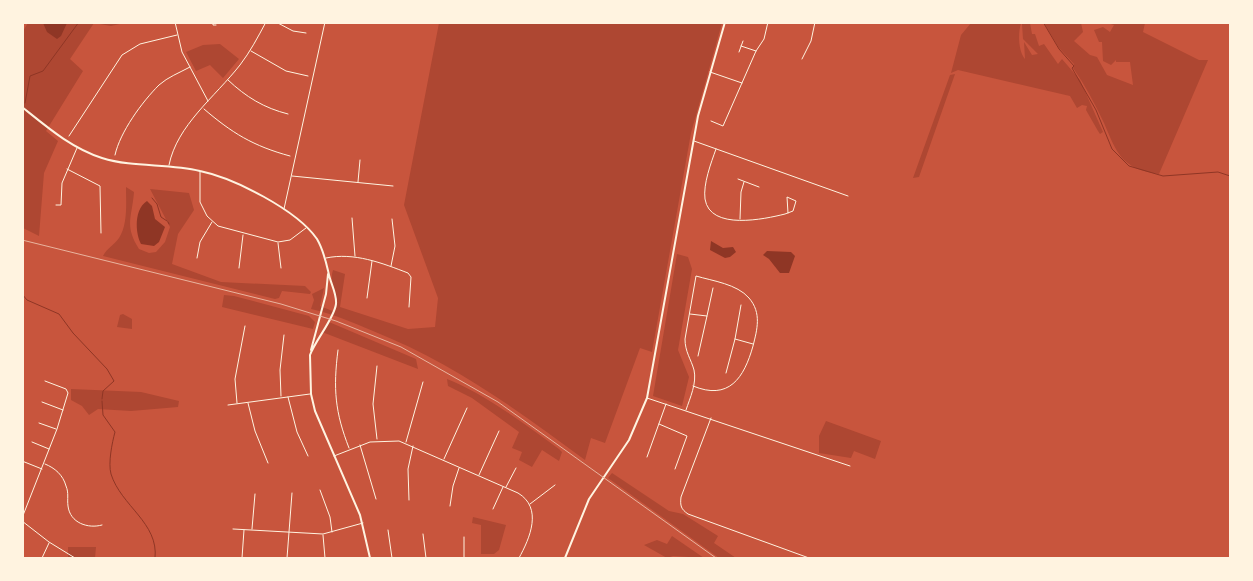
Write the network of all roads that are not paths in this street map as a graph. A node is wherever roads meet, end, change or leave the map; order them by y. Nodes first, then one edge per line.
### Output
1 (174, 22) edge
2 (213, 22) edge
3 (266, 22) edge
4 (276, 22) edge
5 (325, 22) edge
6 (725, 22) edge
7 (768, 22) edge
8 (815, 22) edge
9 (1215, 22) edge
10 (1219, 22) edge
11 (216, 25) dead end
12 (306, 33) dead end
13 (176, 36) junction
14 (743, 41) dead end
15 (741, 46) junction
16 (250, 51) junction
17 (756, 51) junction
18 (739, 52) dead end
19 (802, 59) dead end
20 (190, 67) junction
21 (710, 72) junction
22 (308, 76) dead end
23 (228, 80) junction
24 (743, 83) junction
25 (209, 102) junction
26 (22, 107) edge
27 (204, 108) junction
28 (288, 114) dead end
29 (712, 121) dead end
30 (69, 136) dead end
31 (693, 140) junction
32 (77, 148) junction
33 (716, 149) junction
34 (114, 155) dead end
35 (290, 156) dead end
36 (360, 160) dead end
37 (168, 166) junction
38 (67, 169) junction
39 (200, 171) junction
40 (292, 176) junction
41 (738, 180) dead end
42 (744, 182) junction
43 (358, 183) junction
44 (393, 186) dead end
45 (760, 187) dead end
46 (848, 196) dead end
47 (56, 205) dead end
48 (283, 210) junction
49 (788, 213) junction
50 (352, 218) dead end
51 (392, 219) dead end
52 (740, 220) junction
53 (212, 222) junction
54 (307, 227) junction
55 (101, 233) dead end
56 (243, 234) junction
57 (278, 242) junction
58 (355, 257) junction
59 (197, 258) dead end
60 (326, 258) junction
61 (372, 261) junction
62 (391, 266) junction
63 (239, 268) dead end
64 (281, 268) dead end
65 (328, 272) junction
66 (712, 288) dead end
67 (367, 298) dead end
68 (741, 305) dead end
69 (409, 307) dead end
70 (689, 314) junction
71 (707, 316) junction
72 (245, 326) dead end
73 (284, 335) dead end
74 (735, 339) junction
75 (754, 344) junction
76 (338, 350) dead end
77 (310, 355) junction
78 (698, 356) dead end
79 (377, 366) dead end
80 (726, 373) dead end
81 (46, 381) dead end
82 (423, 382) dead end
83 (693, 386) junction
84 (311, 394) junction
85 (281, 396) junction
86 (288, 397) junction
87 (647, 398) junction
88 (42, 402) dead end
89 (248, 402) junction
90 (237, 403) junction
91 (228, 404) dead end
92 (666, 404) junction
93 (467, 408) dead end
94 (64, 410) junction
95 (686, 410) junction
96 (710, 418) junction
97 (39, 423) dead end
98 (659, 424) junction
99 (57, 430) junction
100 (499, 431) dead end
101 (377, 440) junction
102 (32, 442) dead end
103 (406, 443) junction
104 (360, 445) junction
105 (413, 446) junction
106 (50, 449) junction
107 (350, 449) junction
108 (308, 456) dead end
109 (334, 456) junction
110 (646, 457) dead end
111 (444, 460) junction
112 (22, 461) edge
113 (44, 463) junction
114 (268, 463) dead end
115 (850, 466) dead end
116 (460, 467) junction
117 (42, 468) junction
118 (516, 468) dead end
119 (675, 469) dead end
120 (478, 476) junction
121 (555, 484) dead end
122 (504, 487) junction
123 (320, 490) dead end
124 (292, 493) dead end
125 (255, 494) dead end
126 (376, 499) dead end
127 (409, 500) dead end
128 (530, 504) junction
129 (450, 506) dead end
130 (493, 509) dead end
131 (22, 518) edge
132 (22, 521) edge
133 (363, 524) junction
134 (102, 525) dead end
135 (233, 529) dead end
136 (244, 529) junction
137 (252, 530) junction
138 (388, 530) dead end
139 (291, 533) junction
140 (332, 533) junction
141 (323, 534) junction
142 (423, 534) dead end
143 (464, 536) dead end
144 (49, 542) junction
145 (42, 558) edge
146 (75, 558) edge
147 (242, 558) edge
148 (287, 558) edge
149 (325, 558) edge
150 (370, 558) edge
151 (392, 558) edge
152 (426, 558) edge
153 (464, 558) edge
154 (519, 558) edge
155 (565, 558) edge
156 (808, 558) edge

1 - 13 street
2 - 11 street
3 - 16 street
4 - 12 street
5 - 40 street
6 - 21 street
7 - 17 street
8 - 19 street
9 - 10 lane
13 - 20 street
13 - 30 street
14 - 15 street
15 - 17 street
15 - 18 street
16 - 22 street
16 - 23 street
17 - 24 street
20 - 25 street
20 - 34 street
21 - 24 street
21 - 31 street
23 - 25 street
23 - 28 street
24 - 29 street
25 - 27 street
26 - 32 street
27 - 35 street
27 - 37 street
31 - 33 street
31 - 87 street
32 - 37 street
32 - 38 street
33 - 46 street
33 - 52 street
36 - 43 street
37 - 39 street
38 - 47 street
38 - 55 street
39 - 48 street
39 - 53 street
40 - 43 street
40 - 48 street
41 - 42 street
42 - 45 street
42 - 52 street
43 - 44 street
48 - 54 street
49 - 49 street
49 - 52 street
50 - 58 street
51 - 62 street
53 - 56 street
53 - 59 street
54 - 57 street
54 - 60 street
56 - 57 street
56 - 63 street
57 - 64 street
58 - 60 street
58 - 61 street
60 - 65 street
61 - 62 street
61 - 67 street
62 - 69 street
65 - 77 street
65 - 77 street
66 - 71 street
68 - 74 street
70 - 71 street
70 - 75 street
70 - 83 street
71 - 78 street
72 - 90 street
73 - 85 street
74 - 75 street
74 - 80 street
75 - 83 street
76 - 107 street
77 - 84 street
79 - 101 street
81 - 94 street
82 - 103 street
83 - 95 street
84 - 86 street
84 - 109 street
85 - 86 street
85 - 89 street
86 - 108 street
87 - 92 street
87 - 155 street
88 - 94 street
89 - 90 street
89 - 114 street
90 - 91 street
92 - 95 street
92 - 98 street
93 - 111 street
94 - 99 street
95 - 96 street
96 - 115 street
96 - 156 street
97 - 99 street
98 - 110 street
98 - 119 street
99 - 106 street
100 - 120 street
101 - 103 street
101 - 104 street
102 - 106 street
103 - 105 street
104 - 107 street
104 - 126 street
105 - 111 street
105 - 127 street
106 - 113 street
107 - 109 street
109 - 133 street
111 - 116 street
112 - 117 street
113 - 117 street
113 - 134 street
116 - 120 street
116 - 129 street
117 - 131 street
118 - 122 street
120 - 122 street
121 - 128 street
122 - 128 street
122 - 130 street
123 - 140 street
124 - 139 street
125 - 137 street
128 - 154 street
132 - 144 street
133 - 140 street
133 - 150 street
135 - 136 street
136 - 137 street
136 - 147 street
137 - 139 street
138 - 151 street
139 - 141 street
139 - 148 street
140 - 141 street
141 - 149 street
142 - 152 street
143 - 153 street
144 - 145 street
144 - 146 street

